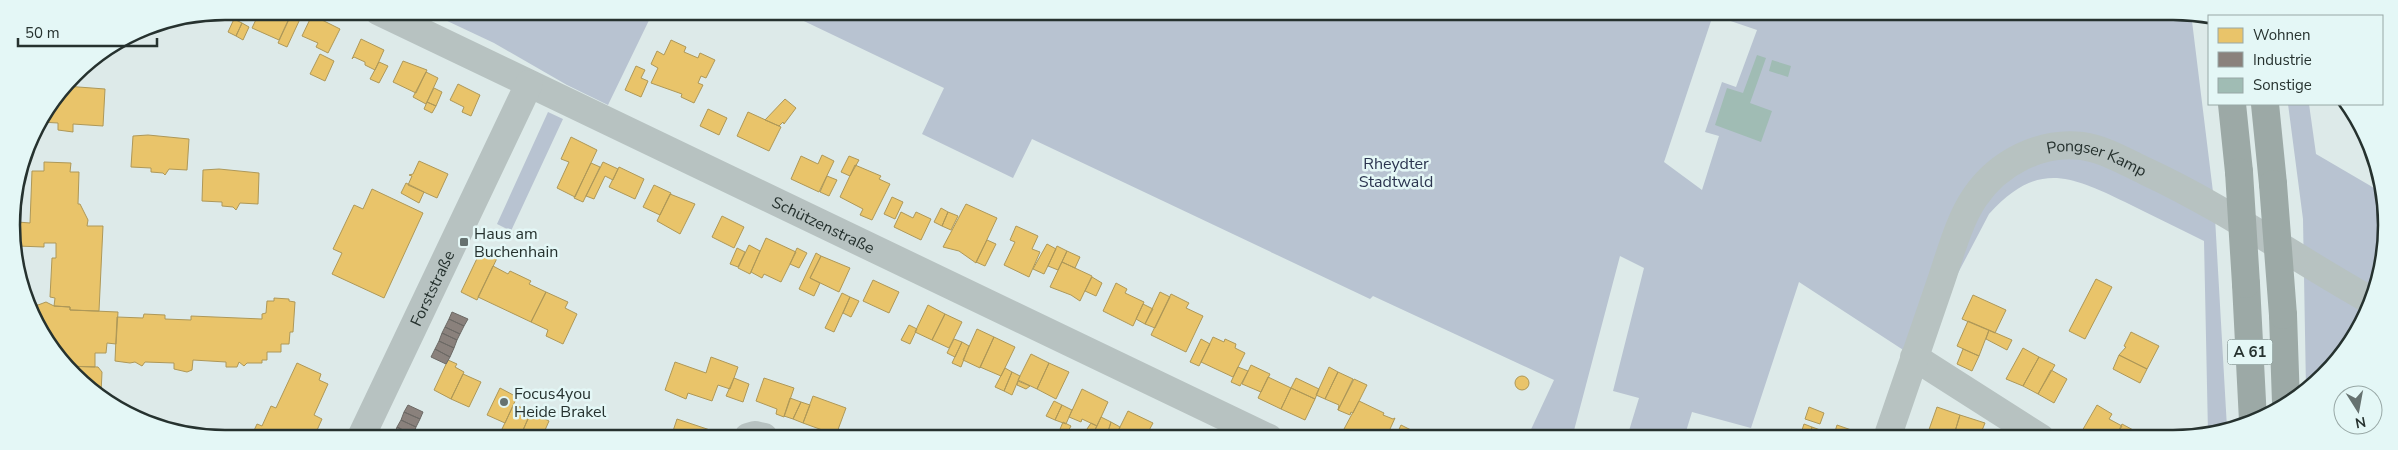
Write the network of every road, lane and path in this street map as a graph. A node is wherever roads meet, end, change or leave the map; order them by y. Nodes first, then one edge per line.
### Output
1 (397, 20) edge
2 (529, 84) junction
3 (2232, 105) edge
4 (2265, 105) edge
5 (2365, 297) edge
6 (1914, 357) junction
7 (2286, 396) edge
8 (2253, 413) edge
9 (364, 430) edge
10 (1252, 430) edge
11 (1890, 430) edge
12 (2029, 430) edge

1 - 2 street, Schützenstraße
2 - 9 street, Forststraße
2 - 10 street, Schützenstraße
3 - 8 highway, A 61, bridge
4 - 7 highway, A 61, bridge
5 - 6 street, Pongser Kamp
6 - 11 street, Pongser Kamp
6 - 12 street

